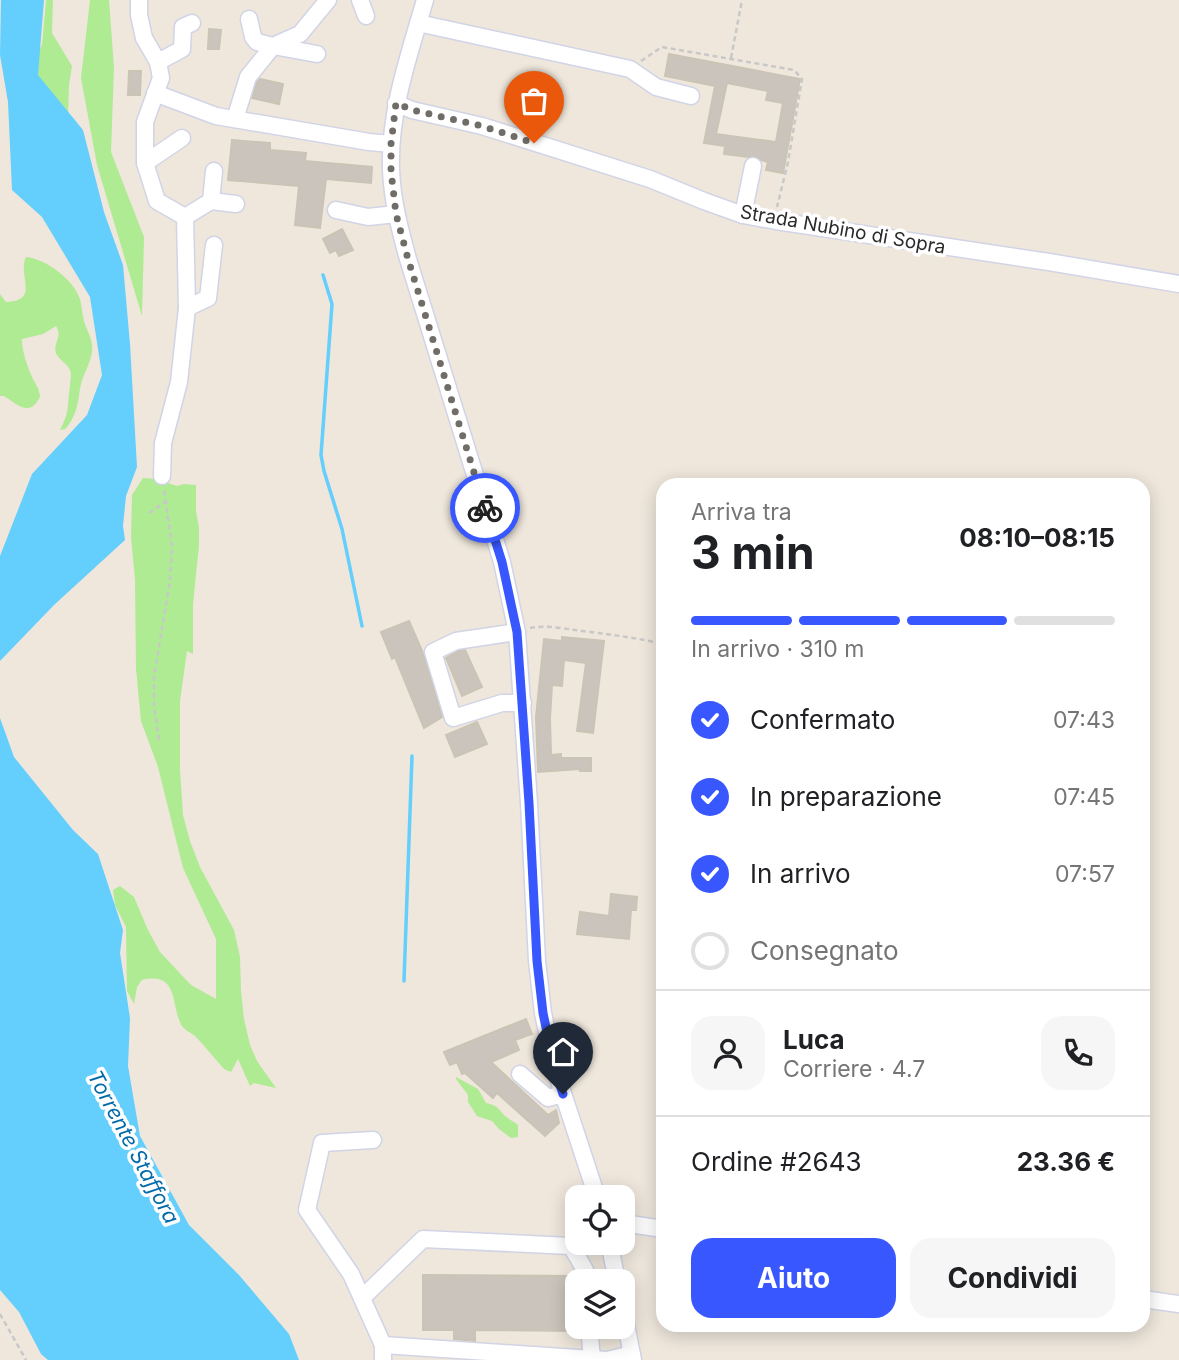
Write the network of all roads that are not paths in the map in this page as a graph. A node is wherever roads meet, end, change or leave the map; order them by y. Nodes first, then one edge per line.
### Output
1 (139, 0) edge
2 (328, 0) edge
3 (360, 0) edge
4 (425, 0) edge
5 (366, 16) dead end
6 (249, 19) dead end
7 (192, 23) dead end
8 (418, 23) junction
9 (273, 46) junction
10 (317, 54) dead end
11 (158, 62) junction
12 (155, 93) junction
13 (691, 96) dead end
14 (396, 103) junction
15 (234, 119) junction
16 (182, 138) dead end
17 (391, 144) junction
18 (145, 163) junction
19 (753, 166) dead end
20 (214, 171) dead end
21 (211, 201) junction
22 (236, 204) dead end
23 (336, 210) dead end
24 (396, 214) junction
25 (743, 215) junction
26 (185, 217) junction
27 (214, 245) dead end
28 (1179, 284) edge
29 (187, 308) junction
30 (162, 476) road end
31 (517, 632) junction
32 (523, 703) junction
33 (520, 1074) dead end
34 (563, 1094) junction
35 (373, 1140) dead end
36 (593, 1185) edge
37 (635, 1225) edge
38 (656, 1228) edge
39 (584, 1269) edge
40 (362, 1298) junction
41 (1150, 1300) edge
42 (1179, 1304) edge
43 (590, 1339) edge
44 (629, 1339) edge
45 (383, 1352) edge
46 (633, 1357) edge
47 (592, 1359) edge

1 - 11 street
2 - 9 street
3 - 5 street
4 - 8 street
6 - 9 street
7 - 11 street
8 - 13 street
8 - 14 street
9 - 10 street
9 - 15 street
11 - 12 street
12 - 15 street
12 - 18 street
14 - 17 street
14 - 25 street, Strada Nubino di Sopra
15 - 17 street
16 - 18 street
17 - 24 street
18 - 26 street
19 - 25 street
20 - 21 street
21 - 22 street
21 - 26 street
23 - 24 street
24 - 31 street
25 - 28 street, Strada Nubino di Sopra
26 - 29 street
27 - 29 street
29 - 30 street
31 - 32 street
31 - 32 street
32 - 34 street
33 - 34 street
34 - 36 street
35 - 40 street
37 - 38 street
39 - 40 street
40 - 45 street
41 - 42 street
43 - 47 street
44 - 46 street
45 - 47 street
46 - 47 street

